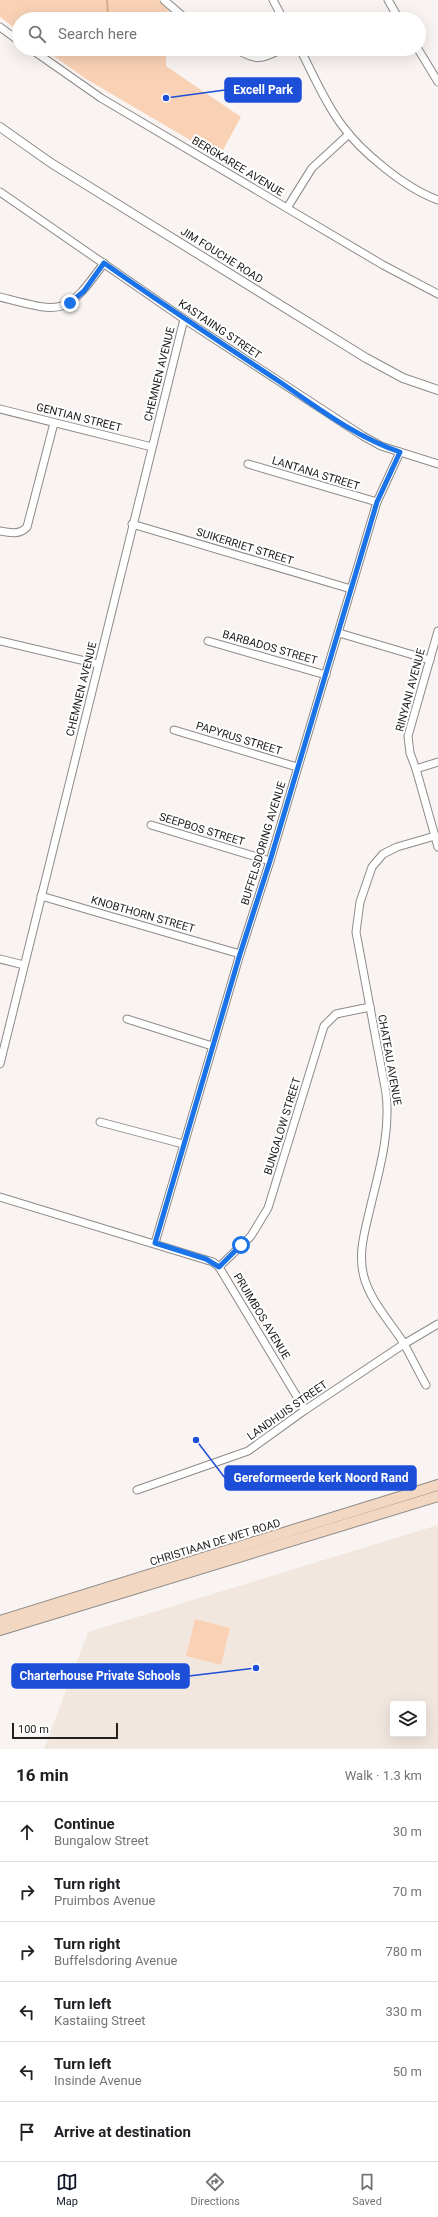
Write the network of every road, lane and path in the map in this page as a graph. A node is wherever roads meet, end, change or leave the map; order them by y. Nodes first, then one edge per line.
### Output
1 (164, 0) edge
2 (273, 0) edge
3 (388, 0) edge
4 (178, 12) edge
5 (279, 12) edge
6 (395, 12) edge
7 (0, 27) edge
8 (12, 36) edge
9 (40, 56) edge
10 (249, 56) edge
11 (266, 56) edge
12 (304, 56) edge
13 (422, 56) edge
14 (438, 82) edge
15 (0, 127) edge
16 (349, 134) junction
17 (0, 192) edge
18 (438, 200) edge
19 (287, 208) junction
20 (104, 263) junction
21 (438, 294) edge
22 (0, 297) edge
23 (184, 319) junction
24 (438, 390) edge
25 (0, 409) edge
26 (54, 423) junction
27 (152, 447) junction
28 (400, 452) junction
29 (248, 464) dead end
30 (438, 464) edge
31 (377, 502) junction
32 (132, 524) junction
33 (0, 531) edge
34 (351, 589) junction
35 (438, 632) edge
36 (339, 633) junction
37 (0, 641) edge
38 (208, 641) dead end
39 (430, 660) junction
40 (98, 664) junction
41 (326, 675) junction
42 (174, 730) dead end
43 (438, 762) edge
44 (297, 767) junction
45 (416, 769) junction
46 (151, 825) dead end
47 (435, 836) junction
48 (438, 847) edge
49 (270, 861) junction
50 (41, 896) junction
51 (240, 954) junction
52 (0, 959) edge
53 (24, 965) junction
54 (370, 1007) junction
55 (127, 1019) dead end
56 (212, 1046) junction
57 (0, 1064) edge
58 (100, 1122) dead end
59 (183, 1144) junction
60 (0, 1197) edge
61 (155, 1243) junction
62 (219, 1267) junction
63 (438, 1324) edge
64 (404, 1344) junction
65 (426, 1385) dead end
66 (305, 1410) junction
67 (438, 1485) edge
68 (137, 1490) dead end
69 (438, 1496) edge
70 (0, 1621) edge
71 (0, 1630) edge

1 - 4 street
2 - 5 street
3 - 6 street
7 - 8 street
9 - 19 street, BERGKAREE AVENUE
10 - 11 street
12 - 16 street
13 - 14 street
15 - 24 street, JIM FOUCHE ROAD
16 - 18 street
16 - 19 street
17 - 20 street, KASTAIING STREET
19 - 21 street, BERGKAREE AVENUE
20 - 22 street
20 - 23 street, KASTAIING STREET
23 - 27 street, CHEMNEN AVENUE
23 - 28 street, KASTAIING STREET
25 - 26 street, GENTIAN STREET
26 - 27 street, GENTIAN STREET
26 - 33 street
27 - 32 street, CHEMNEN AVENUE
28 - 30 street, KASTAIING STREET
28 - 31 street, BUFFELSDORING AVENUE
29 - 31 street, LANTANA STREET
31 - 34 street, BUFFELSDORING AVENUE
32 - 34 street, SUIKERRIET STREET
32 - 40 street, CHEMNEN AVENUE
34 - 36 street, BUFFELSDORING AVENUE
35 - 39 street, RINYANI AVENUE
36 - 39 street
36 - 41 street, BUFFELSDORING AVENUE
37 - 40 street
38 - 41 street, BARBADOS STREET
39 - 45 street, RINYANI AVENUE
40 - 50 street, CHEMNEN AVENUE
41 - 44 street, BUFFELSDORING AVENUE
42 - 44 street, PAPYRUS STREET
43 - 45 street
44 - 49 street, BUFFELSDORING AVENUE
45 - 47 street, RINYANI AVENUE
46 - 49 street, SEEPBOS STREET
47 - 48 street, RINYANI AVENUE
47 - 54 street, CHATEAU AVENUE
49 - 51 street, BUFFELSDORING AVENUE
50 - 51 street, KNOBTHORN STREET
50 - 53 street, CHEMNEN AVENUE
51 - 56 street, BUFFELSDORING AVENUE
52 - 53 street
53 - 57 street, CHEMNEN AVENUE
54 - 62 street, BUNGALOW STREET
54 - 64 street, CHATEAU AVENUE
55 - 56 street
56 - 59 street, BUFFELSDORING AVENUE
58 - 59 street
59 - 61 street, BUFFELSDORING AVENUE
60 - 61 street, PRUIMBOS AVENUE
61 - 62 street, PRUIMBOS AVENUE
62 - 66 street, PRUIMBOS AVENUE
63 - 64 street, LANDHUIS STREET
64 - 65 street, CHATEAU AVENUE
64 - 66 street, LANDHUIS STREET
66 - 68 street, LANDHUIS STREET
67 - 70 main road, CHRISTIAAN DE WET ROAD
69 - 71 main road, CHRISTIAAN DE WET ROAD

